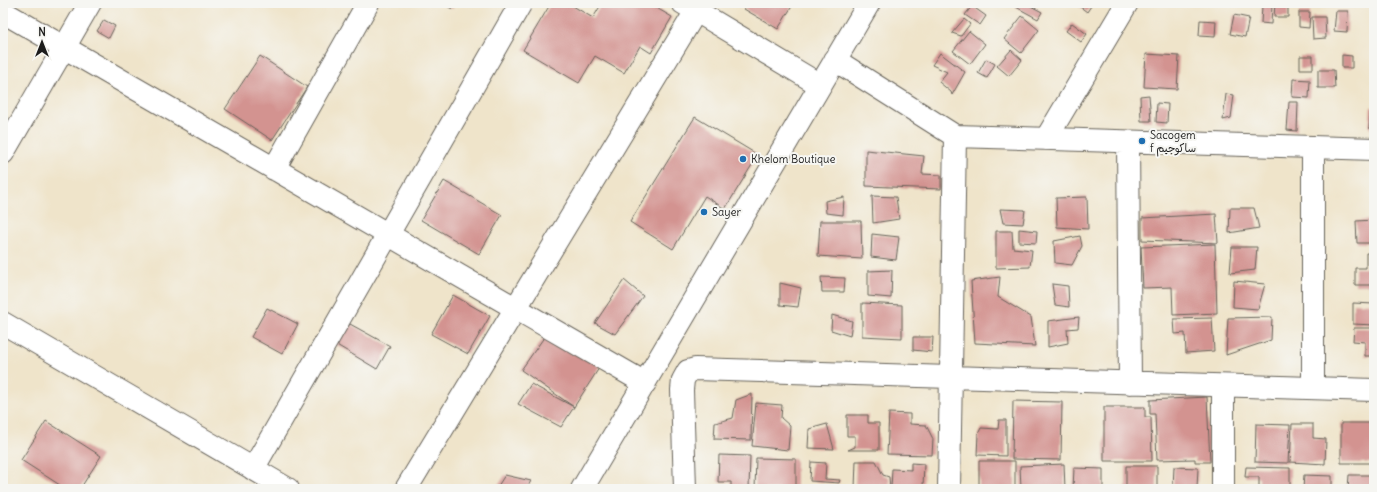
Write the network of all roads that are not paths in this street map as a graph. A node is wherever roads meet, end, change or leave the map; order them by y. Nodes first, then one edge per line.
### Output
1 (90, 3) edge
2 (368, 3) edge
3 (521, 3) edge
4 (869, 3) edge
5 (1127, 3) edge
6 (689, 7) edge
7 (3, 12) edge
8 (64, 48) junction
9 (835, 60) junction
10 (820, 85) junction
11 (955, 136) junction
12 (1046, 139) junction
13 (1128, 142) junction
14 (1313, 148) junction
15 (1374, 149) edge
16 (3, 153) edge
17 (274, 169) junction
18 (387, 234) junction
19 (516, 308) junction
20 (3, 323) edge
21 (951, 377) junction
22 (645, 383) junction
23 (1130, 383) junction
24 (1224, 386) junction
25 (1313, 388) junction
26 (1374, 390) edge
27 (253, 469) junction
28 (288, 489) edge
29 (406, 489) edge
30 (582, 489) edge
31 (685, 489) edge
32 (950, 489) edge
33 (1223, 489) edge

1 - 8 street
2 - 17 street
3 - 18 street
4 - 9 street
5 - 12 street
6 - 10 street
6 - 19 street
7 - 8 street
8 - 16 street
8 - 17 street
9 - 10 street
9 - 11 street
10 - 22 street
11 - 12 street
11 - 21 street
12 - 13 street
13 - 14 street
13 - 23 street
14 - 15 street
14 - 25 street
17 - 18 street
18 - 19 street
18 - 27 street
19 - 22 street
19 - 29 street
20 - 27 street
21 - 23 street
21 - 31 street
21 - 32 street
22 - 30 street
23 - 24 street
24 - 25 street
24 - 33 street
25 - 26 street
27 - 28 street

